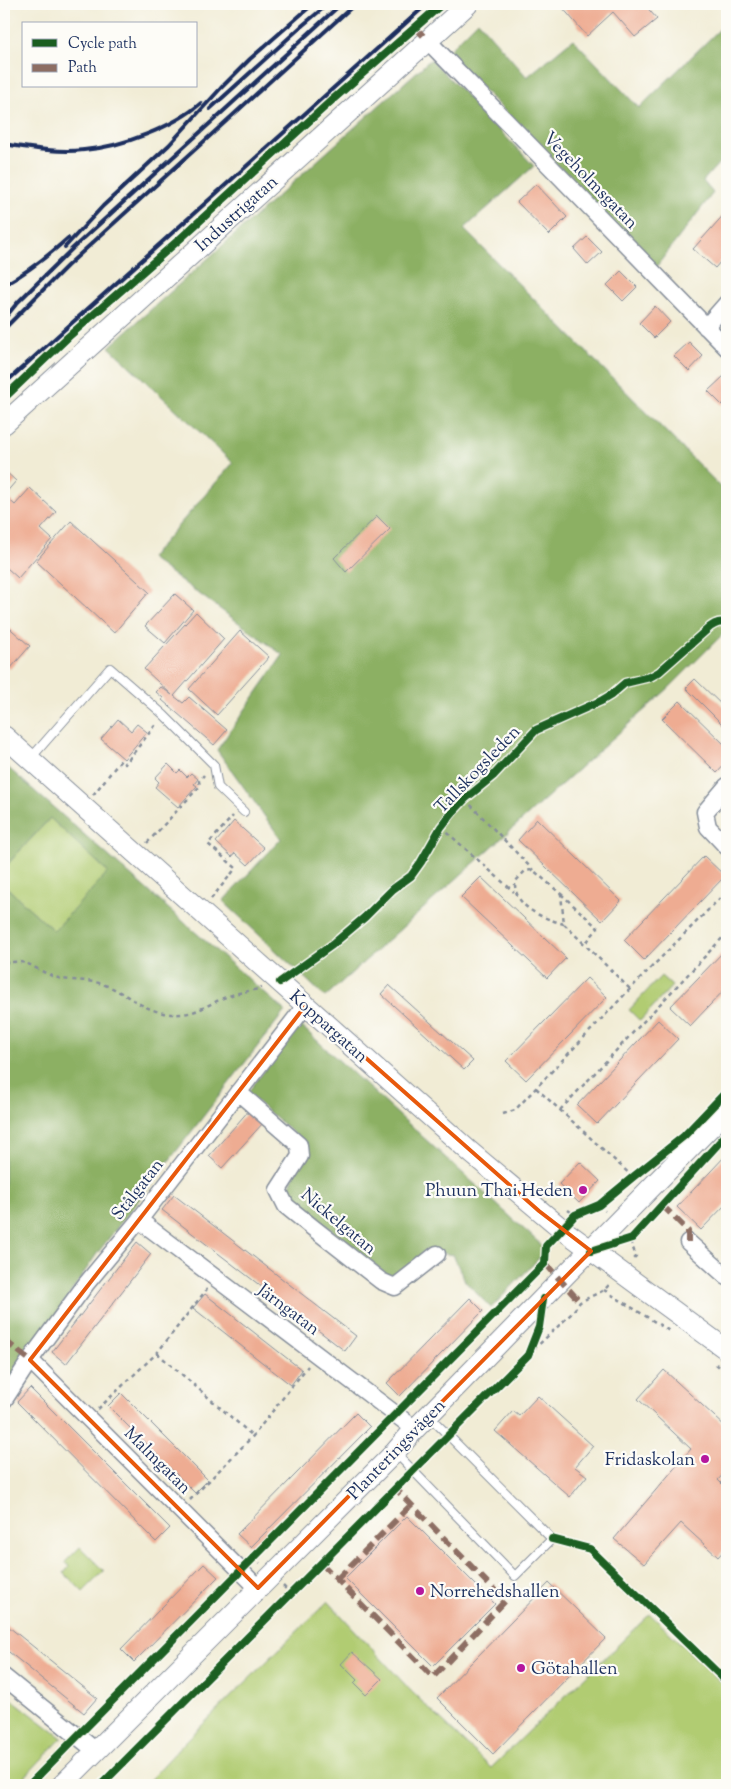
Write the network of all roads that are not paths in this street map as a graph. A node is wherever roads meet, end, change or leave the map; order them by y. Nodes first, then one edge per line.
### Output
1 (468, 4) edge
2 (427, 40) junction
3 (727, 303) edge
4 (706, 327) junction
5 (727, 348) edge
6 (4, 424) edge
7 (4, 736) edge
8 (30, 760) junction
9 (727, 786) edge
10 (242, 810) road end
11 (727, 847) edge
12 (306, 1005) junction
13 (238, 1092) junction
14 (727, 1110) edge
15 (138, 1220) junction
16 (688, 1242) dead end
17 (591, 1251) junction
18 (437, 1254) dead end
19 (727, 1277) edge
20 (720, 1356) edge
21 (30, 1360) junction
22 (4, 1400) edge
23 (422, 1422) junction
24 (395, 1452) junction
25 (258, 1588) junction
26 (4, 1677) edge
27 (96, 1750) junction
28 (62, 1785) edge

1 - 2 street, Industrigatan
2 - 4 street, Vegeholmsgatan
2 - 6 street, Industrigatan
3 - 4 street
4 - 5 street, Vegeholmsgatan
7 - 8 street, Koppargatan
8 - 10 lane
8 - 12 street, Koppargatan
9 - 11 street
12 - 13 street, Stålgatan
12 - 17 street, Koppargatan
13 - 15 street, Stålgatan
13 - 18 street, Nickelgatan
14 - 17 street, Planteringsvägen
15 - 21 street, Stålgatan
15 - 23 street, Järngatan
16 - 19 street
17 - 20 street, Koppargatan
17 - 23 street, Planteringsvägen
21 - 22 street, Stålgatan
21 - 25 street, Malmgatan
23 - 24 street, Planteringsvägen
23 - 24 lane
24 - 25 street, Planteringsvägen
25 - 27 street, Planteringsvägen
26 - 27 street
27 - 28 street, Planteringsvägen

